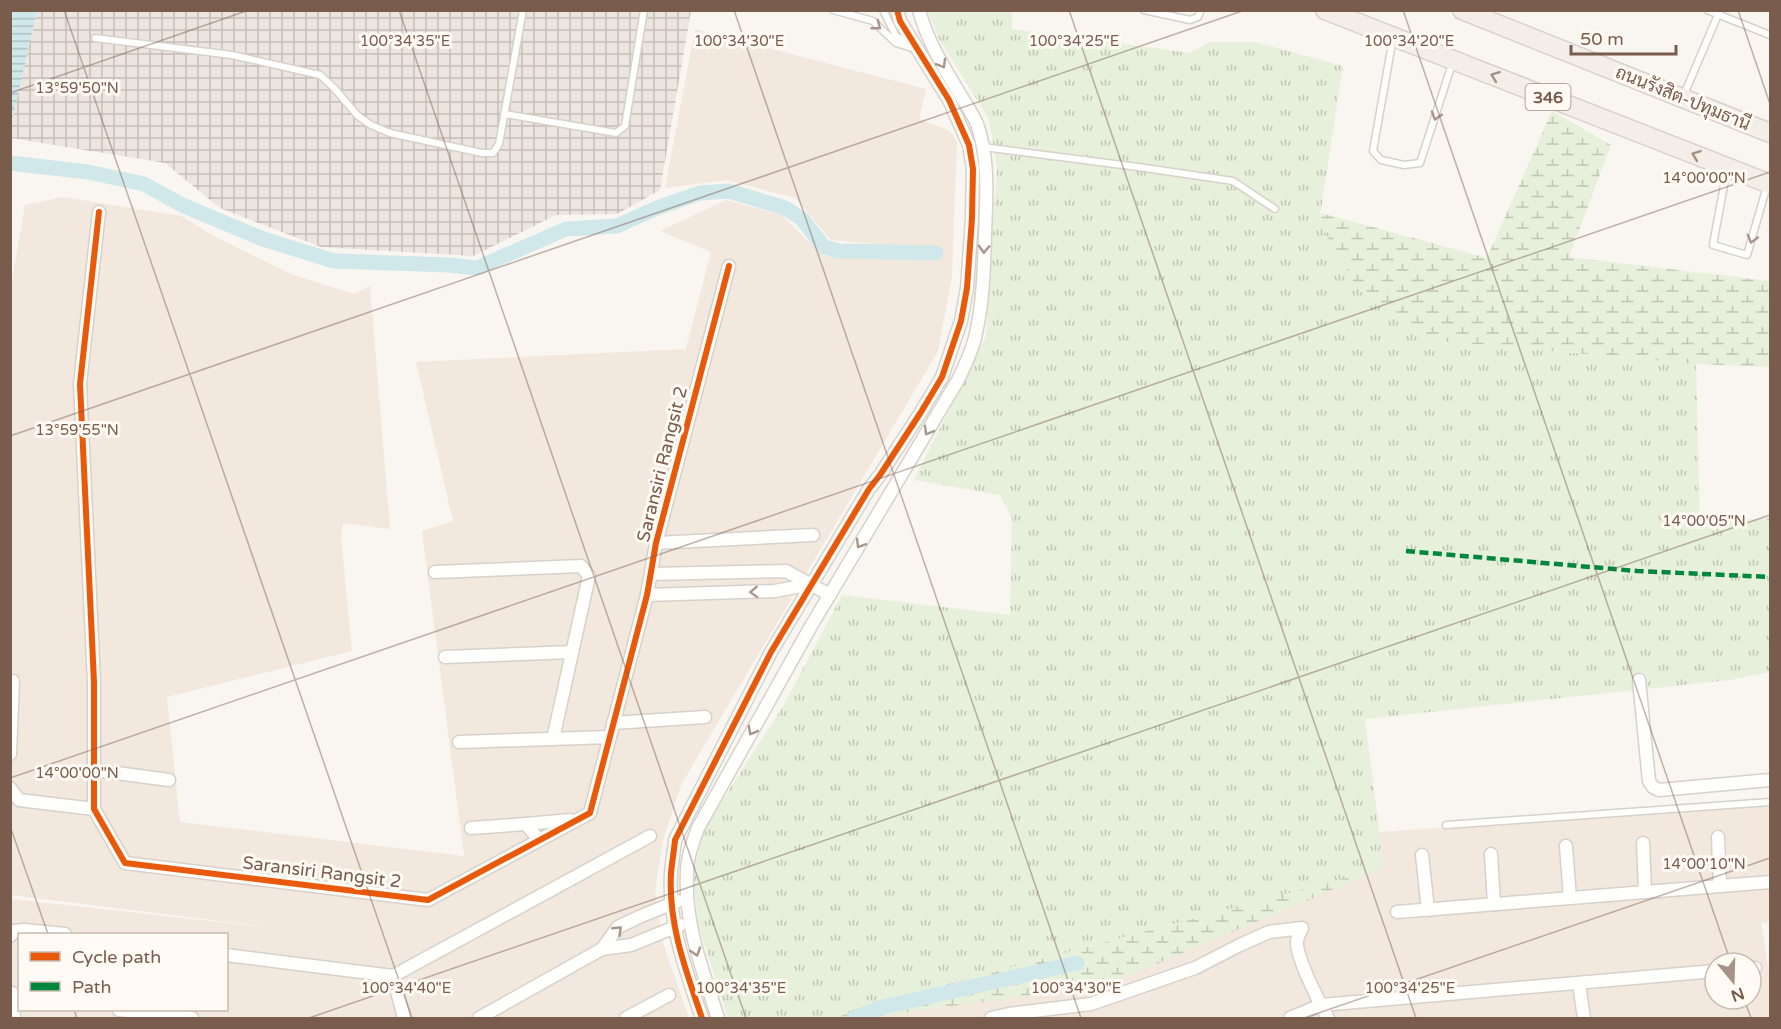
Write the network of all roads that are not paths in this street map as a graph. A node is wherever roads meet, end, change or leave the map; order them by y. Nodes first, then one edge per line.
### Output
1 (522, 10) edge
2 (644, 10) edge
3 (833, 10) edge
4 (883, 10) edge
5 (897, 10) edge
6 (919, 10) edge
7 (1144, 10) edge
8 (1201, 10) edge
9 (1325, 10) edge
10 (1462, 10) edge
11 (1707, 10) edge
12 (1719, 13) edge
13 (1770, 35) edge
14 (1394, 37) junction
15 (94, 38) dead end
16 (931, 42) junction
17 (917, 49) junction
18 (1453, 60) junction
19 (1683, 98) junction
20 (505, 114) junction
21 (1770, 133) edge
22 (982, 147) junction
23 (1727, 167) junction
24 (1769, 183) edge
25 (1275, 209) dead end
26 (99, 212) dead end
27 (729, 266) dead end
28 (869, 489) junction
29 (891, 494) junction
30 (813, 535) dead end
31 (656, 543) junction
32 (435, 572) dead end
33 (651, 574) junction
34 (812, 585) junction
35 (830, 595) junction
36 (647, 596) junction
37 (572, 652) junction
38 (445, 657) dead end
39 (1640, 680) dead end
40 (13, 681) dead end
41 (752, 690) junction
42 (770, 698) junction
43 (705, 717) dead end
44 (613, 723) junction
45 (610, 737) junction
46 (553, 739) junction
47 (459, 742) dead end
48 (10, 754) edge
49 (94, 770) junction
50 (169, 780) dead end
51 (1770, 780) edge
52 (10, 788) edge
53 (1770, 802) edge
54 (94, 809) junction
55 (577, 820) junction
56 (526, 824) junction
57 (1446, 825) dead end
58 (471, 828) dead end
59 (650, 836) dead end
60 (1718, 837) dead end
61 (539, 840) junction
62 (1642, 843) dead end
63 (1566, 846) dead end
64 (1491, 854) dead end
65 (1422, 855) dead end
66 (1770, 882) edge
67 (1720, 886) junction
68 (1645, 892) junction
69 (687, 898) junction
70 (1570, 898) junction
71 (672, 903) junction
72 (1494, 904) junction
73 (1428, 910) junction
74 (1396, 912) dead end
75 (689, 922) junction
76 (674, 927) junction
77 (55, 933) edge
78 (10, 936) edge
79 (602, 949) junction
80 (228, 955) edge
81 (1703, 972) edge
82 (393, 976) junction
83 (1579, 984) junction
84 (14, 994) edge
85 (669, 995) dead end
86 (1321, 1005) junction
87 (128, 1011) edge
88 (14, 1018) edge
89 (192, 1018) edge
90 (404, 1018) edge
91 (479, 1018) edge
92 (626, 1018) edge
93 (702, 1018) edge
94 (718, 1018) edge
95 (991, 1018) edge
96 (1290, 1018) edge
97 (1328, 1018) edge
98 (1584, 1018) edge

1 - 20 lane
2 - 20 lane
3 -> 17 lane
4 - 17 lane
5 - 17 street
6 - 16 street
7 - 8 lane
9 - 14 main road, 346
10 - 19 main road, ถนนรังสิต-ปทุมธานี
11 - 12 lane
12 - 13 lane
12 - 19 lane
14 - 18 main road, 346
18 -> 14 lane
15 - 20 lane
16 - 17 street
16 -> 22 street
17 - 28 street
23 -> 18 main road, 346
19 - 21 main road, ถนนรังสิต-ปทุมธานี
22 - 25 lane
22 -> 29 street
23 - 24 main road, 346
24 -> 23 lane
26 - 49 street, Saransiri Rangsit 2
27 - 31 street, Saransiri Rangsit 2
28 - 29 street
28 - 34 street
29 -> 35 street
30 - 31 street, Saransiri Rangsit 2
31 - 33 street, Saransiri Rangsit 2
32 - 37 street
33 - 34 street
33 - 36 street, Saransiri Rangsit 2
34 - 35 street
34 -> 36 street
34 - 41 street
35 - 42 street
36 - 44 street, Saransiri Rangsit 2
37 - 38 street
37 - 46 street
39 - 51 street
40 - 48 street
41 - 42 street
41 - 71 street
42 -> 69 street
43 - 44 street
44 - 45 street, Saransiri Rangsit 2
45 - 46 street
45 - 55 street, Saransiri Rangsit 2
46 - 47 street
49 - 50 street
49 - 54 street, Saransiri Rangsit 2
52 - 54 street
53 - 57 lane
54 - 61 street, Saransiri Rangsit 2
55 - 56 street
55 - 61 street, Saransiri Rangsit 2
56 - 58 street
56 - 61 street
59 - 82 street
60 - 67 street
62 - 68 street
63 - 70 street
64 - 72 street
65 - 73 street
66 - 67 street
67 - 68 street
68 - 70 street
69 - 71 street
69 - 75 street
70 - 72 street
71 - 76 street
79 -> 71 street
72 - 73 street
73 - 74 street
75 - 76 street
75 -> 94 street
76 - 79 street
76 - 93 street
77 - 78 street
79 - 91 street
80 - 82 street
81 - 83 street
82 - 90 street
83 - 86 street
83 - 98 street
84 - 88 street
85 - 92 street
86 - 95 street
86 - 96 street
86 - 97 street
87 - 89 street

